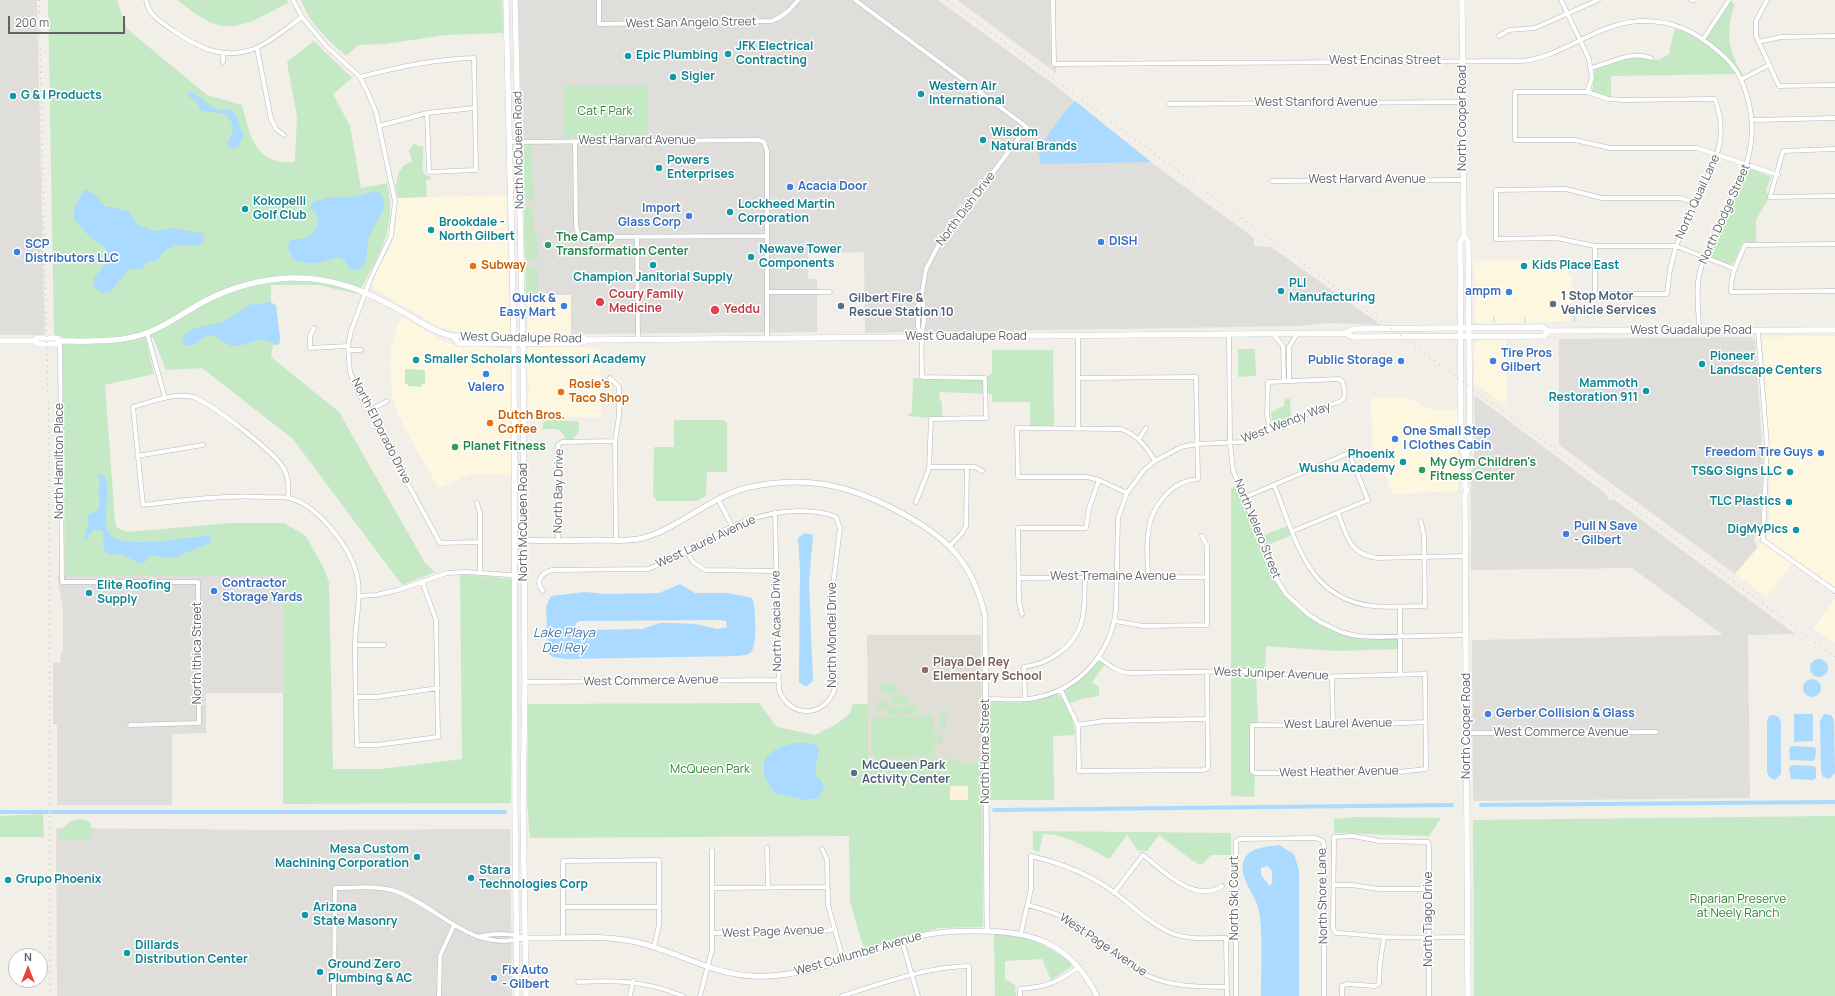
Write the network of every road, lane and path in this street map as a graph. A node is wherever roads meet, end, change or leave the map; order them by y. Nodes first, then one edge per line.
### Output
1 (146, 0) edge
2 (293, 0) edge
3 (506, 0) edge
4 (515, 0) edge
5 (599, 0) edge
6 (798, 0) edge
7 (855, 0) edge
8 (1054, 0) edge
9 (1462, 0) edge
10 (1561, 0) edge
11 (1598, 0) edge
12 (1729, 0) edge
13 (1767, 0) edge
14 (1567, 14) junction
15 (302, 17) junction
16 (1499, 36) dead end
17 (1835, 36) edge
18 (1704, 38) junction
19 (1580, 41) junction
20 (1758, 42) junction
21 (257, 48) junction
22 (223, 52) junction
23 (1651, 58) dead end
24 (1462, 61) junction
25 (223, 62) dead end
26 (1769, 64) junction
27 (1591, 68) junction
28 (360, 77) junction
29 (1742, 79) junction
30 (1835, 85) edge
31 (1587, 92) junction
32 (1463, 102) junction
33 (1169, 104) dead end
34 (474, 108) junction
35 (427, 113) junction
36 (1835, 118) edge
37 (1753, 120) junction
38 (379, 126) junction
39 (284, 134) dead end
40 (510, 142) junction
41 (518, 142) junction
42 (576, 142) junction
43 (1835, 149) edge
44 (1717, 154) junction
45 (1748, 165) junction
46 (1778, 175) junction
47 (1463, 180) junction
48 (1272, 181) dead end
49 (1835, 196) edge
50 (1696, 203) junction
51 (512, 226) junction
52 (520, 226) junction
53 (1464, 235) junction
54 (767, 236) junction
55 (637, 237) junction
56 (1835, 244) edge
57 (1595, 246) junction
58 (1676, 246) junction
59 (1705, 256) junction
60 (1735, 269) junction
61 (365, 291) junction
62 (1835, 291) edge
63 (767, 292) junction
64 (830, 292) dead end
65 (1461, 327) junction
66 (314, 328) dead end
67 (1469, 328) junction
68 (1835, 330) edge
69 (1548, 331) junction
70 (1698, 331) junction
71 (1758, 331) junction
72 (147, 332) junction
73 (1345, 333) junction
74 (1273, 334) junction
75 (1297, 334) junction
76 (1229, 335) junction
77 (1078, 336) junction
78 (1470, 336) junction
79 (523, 337) junction
80 (922, 337) junction
81 (1461, 337) junction
82 (768, 338) junction
83 (638, 339) junction
84 (514, 340) junction
85 (588, 340) junction
86 (0, 341) edge
87 (60, 341) junction
88 (523, 344) junction
89 (349, 348) junction
90 (361, 350) dead end
91 (610, 378) dead end
92 (1078, 378) junction
93 (1284, 380) junction
94 (1289, 380) junction
95 (165, 398) junction
96 (387, 401) dead end
97 (369, 411) junction
98 (1078, 428) junction
99 (1146, 428) dead end
100 (1270, 429) junction
101 (515, 432) junction
102 (1139, 439) junction
103 (615, 441) junction
104 (1230, 443) junction
105 (1197, 444) junction
106 (203, 445) dead end
107 (524, 449) junction
108 (137, 456) junction
109 (1465, 458) junction
110 (1156, 461) junction
111 (929, 467) junction
112 (967, 467) junction
113 (982, 471) dead end
114 (1099, 480) junction
115 (1274, 485) junction
116 (1127, 493) junction
117 (288, 498) junction
118 (1243, 498) junction
119 (718, 500) junction
120 (916, 502) dead end
121 (477, 503) dead end
122 (775, 512) junction
123 (1338, 513) junction
124 (839, 521) joint
125 (1421, 522) dead end
126 (732, 526) junction
127 (1293, 531) junction
128 (1202, 536) dead end
129 (516, 540) junction
130 (524, 540) junction
131 (616, 540) junction
132 (558, 541) junction
133 (480, 542) junction
134 (950, 546) junction
135 (686, 551) junction
136 (1424, 556) junction
137 (1466, 556) junction
138 (776, 571) junction
139 (480, 573) junction
140 (516, 576) junction
141 (524, 576) junction
142 (1085, 577) junction
143 (1117, 577) junction
144 (1148, 577) junction
145 (1207, 577) junction
146 (1019, 578) junction
147 (422, 581) junction
148 (198, 582) joint
149 (543, 591) dead end
150 (1835, 591) edge
151 (359, 596) junction
152 (1400, 606) junction
153 (1022, 614) dead end
154 (1115, 621) junction
155 (1466, 635) junction
156 (1400, 636) junction
157 (384, 644) dead end
158 (355, 645) junction
159 (1098, 657) junction
160 (1207, 672) junction
161 (1400, 674) junction
162 (1332, 677) junction
163 (778, 680) junction
164 (525, 682) junction
165 (438, 688) junction
166 (1061, 690) junction
167 (356, 697) junction
168 (986, 699) junction
169 (1025, 699) junction
170 (808, 711) joint
171 (516, 719) junction
172 (525, 719) junction
173 (1207, 719) junction
174 (1425, 722) junction
175 (130, 725) dead end
176 (1077, 725) junction
177 (1333, 726) junction
178 (1656, 732) dead end
179 (1467, 734) junction
180 (1252, 771) joint
181 (515, 810) junction
182 (524, 810) junction
183 (1277, 839) joint
184 (767, 848) dead end
185 (822, 849) dead end
186 (712, 850) dead end
187 (1334, 885) junction
188 (827, 886) junction
189 (1222, 886) dead end
190 (768, 887) junction
191 (712, 888) junction
192 (1429, 889) junction
193 (1114, 893) junction
194 (1028, 905) junction
195 (563, 907) junction
196 (660, 907) junction
197 (454, 925) junction
198 (835, 929) junction
199 (987, 930) junction
200 (712, 933) junction
201 (1021, 933) junction
202 (1384, 937) junction
203 (1429, 937) junction
204 (1468, 937) junction
205 (517, 938) junction
206 (526, 938) junction
207 (563, 938) junction
208 (902, 941) junction
209 (654, 947) junction
210 (843, 959) junction
211 (1079, 967) junction
212 (708, 968) junction
213 (912, 974) junction
214 (632, 981) junction
215 (578, 982) dead end
216 (1227, 987) junction
217 (334, 996) edge
218 (439, 996) edge
219 (517, 996) edge
220 (526, 996) edge
221 (630, 996) edge
222 (683, 996) edge
223 (700, 996) edge
224 (842, 996) edge
225 (918, 996) edge
226 (969, 996) edge
227 (1020, 996) edge
228 (1097, 996) edge
229 (1226, 996) edge
230 (1236, 996) edge
231 (1324, 996) edge
232 (1342, 996) edge
233 (1429, 996) edge
234 (1468, 996) edge

1 - 22 street
2 - 15 street, North El Dorado Drive
3 - 40 main road, North McQueen Road
4 - 41 main road, North McQueen Road
5 - 6 street, West San Angelo Street
7 - 80 street, North Dish Drive
8 - 24 street, West Encinas Street
9 - 24 main road, North Cooper Road
10 - 14 street
11 - 14 street
12 - 18 street
13 - 20 street
14 - 16 street
14 - 19 street
15 - 21 street
15 - 28 street, North El Dorado Drive
17 - 20 street
18 - 19 street, West Encinas Street
18 - 29 street, West Encinas Street
19 - 24 street, West Encinas Street
19 - 27 street
20 - 26 street
21 - 22 street
21 - 39 street
22 - 25 street
23 - 27 street
24 - 32 main road, North Cooper Road
26 - 29 street
26 - 30 street
27 - 31 street
28 - 34 street
28 - 38 street, North El Dorado Drive
29 - 37 street, West Encinas Street
31 - 44 street, North Quail Lane
31 - 44 street
32 - 33 street, West Stanford Avenue
32 - 47 main road, North Cooper Road
34 - 35 street
34 - 35 street
35 - 38 street
36 - 37 street
37 - 45 street, North Dodge Street
38 - 61 street, North El Dorado Drive
40 - 41 street, West Harvard Avenue
40 - 51 main road, North McQueen Road
41 - 42 street, West Harvard Avenue
41 - 52 main road, North McQueen Road
42 - 54 street, West Harvard Avenue
42 - 55 street
43 - 46 street
44 - 45 street
44 - 50 street, North Quail Lane
45 - 46 street
45 - 59 street, North Dodge Street
46 - 49 street
47 - 48 street, West Harvard Avenue
47 - 53 main road, North Cooper Road
50 - 57 street
50 - 58 street, North Quail Lane
51 - 52 main road
51 - 84 main road, North McQueen Road
52 - 79 main road, North McQueen Road
53 - 65 main road, North Cooper Road
53 - 67 main road, North Cooper Road
54 - 55 street
54 - 63 street
55 - 83 street
56 - 60 street
57 - 58 street
57 - 58 street, North Quail Lane
58 - 59 street
59 - 60 street
59 - 70 street, North Dodge Street
60 - 62 street
61 - 72 main road, West Guadalupe Road
61 - 84 main road, West Guadalupe Road
61 - 89 street, North El Dorado Drive
63 - 64 street
63 - 82 street
65 - 67 main road, West Guadalupe Road
65 - 73 main road, West Guadalupe Road
65 - 81 main road, North Cooper Road
66 - 89 street
67 - 69 main road, West Guadalupe Road
67 - 78 main road, North Cooper Road
68 - 71 main road, West Guadalupe Road
69 - 70 main road, West Guadalupe Road
69 - 78 main road, West Guadalupe Road
70 - 71 main road, West Guadalupe Road
71 - 150 street
72 - 87 main road, West Guadalupe Road
72 - 95 street
73 - 75 main road, West Guadalupe Road
73 - 81 main road, West Guadalupe Road
74 - 75 main road, West Guadalupe Road
74 - 76 main road, West Guadalupe Road
74 - 93 street
75 - 94 street
76 - 77 main road, West Guadalupe Road
76 - 104 street, North Velero Street
77 - 80 main road, West Guadalupe Road
77 - 92 street
78 - 81 main road, West Guadalupe Road
78 - 109 main road, North Cooper Road
79 - 84 main road, West Guadalupe Road
79 - 85 main road, West Guadalupe Road
79 - 88 main road, North McQueen Road
80 - 82 main road, West Guadalupe Road
80 - 111 street, North Dish Drive
81 - 109 main road, North Cooper Road
82 - 83 main road, West Guadalupe Road
83 - 85 main road, West Guadalupe Road
84 - 88 main road, West Guadalupe Road
84 - 101 main road, North McQueen Road
85 - 88 main road, West Guadalupe Road
86 - 87 main road, West Guadalupe Road
87 - 148 street, North Hamilton Place
88 - 107 main road, North McQueen Road
89 - 90 street
89 - 97 street, North El Dorado Drive
91 - 103 street
92 - 98 street
92 - 105 street
93 - 94 street
93 - 100 street
94 - 100 street, West Wendy Way
95 - 108 street
95 - 117 street
96 - 97 street
97 - 133 street, North El Dorado Drive
98 - 102 street
98 - 114 street
99 - 102 street
100 - 104 street, West Wendy Way
101 - 107 main road
101 - 129 main road, North McQueen Road
102 - 110 street
103 - 131 street
103 - 132 street, North Bay Drive
104 - 105 street, West Wendy Way
104 - 118 street, North Velero Street
105 - 110 street, West Wendy Way
105 - 144 street
106 - 108 street
107 - 130 main road, North McQueen Road
108 - 117 street
109 - 137 main road, North Cooper Road
110 - 116 street, West Wendy Way
111 - 112 street
111 - 120 street
112 - 113 street
112 - 134 street
114 - 116 street
114 - 146 street
115 - 118 street
115 - 123 street
115 - 127 street
116 - 143 street, West Wendy Way
117 - 151 street
118 - 156 street, North Velero Street
119 - 126 street
119 - 131 street
119 - 134 street
121 - 133 street
122 - 124 street, West Laurel Avenue
122 - 126 street, West Laurel Avenue
122 - 138 street, North Acacia Drive
123 - 127 street
123 - 136 street
124 - 170 street, North Mondel Drive
125 - 136 street
126 - 135 street, West Laurel Avenue
127 - 152 street
128 - 145 street
129 - 130 street
129 - 140 main road, North McQueen Road
130 - 132 street
130 - 141 main road, North McQueen Road
131 - 132 street
133 - 139 street
134 - 168 street, North Horne Street
135 - 138 street
135 - 149 street, West Laurel Avenue
136 - 137 street
136 - 152 street
137 - 155 main road, North Cooper Road
138 - 163 street, North Acacia Drive
139 - 140 street
139 - 147 street
140 - 141 street
140 - 171 main road, North McQueen Road
141 - 164 main road, North McQueen Road
142 - 143 street, West Tremaine Avenue
142 - 146 street, West Tremaine Avenue
142 - 169 street
143 - 144 street, West Tremaine Avenue
143 - 154 street, West Wendy Way
144 - 145 street, West Tremaine Avenue
145 - 154 street
146 - 153 street
147 - 151 street
147 - 165 street
148 - 175 street, North Ithica Street
151 - 158 street
152 - 156 street
154 - 159 street, West Wendy Way
155 - 156 street, North Velero Street
155 - 179 main road, North Cooper Road
156 - 161 street
157 - 158 street
158 - 167 street
159 - 160 street, West Juniper Avenue
159 - 166 street, West Wendy Way
160 - 162 street, West Juniper Avenue
160 - 173 street
161 - 162 street, West Juniper Avenue
161 - 174 street, West Juniper Avenue
162 - 177 street
163 - 164 street, West Commerce Avenue
163 - 170 street, North Acacia Drive
164 - 172 main road, North McQueen Road
165 - 167 street
165 - 167 street
166 - 169 street, West Wendy Way
166 - 176 street
168 - 169 street, West Wendy Way
168 - 199 street, North Horne Street
171 - 172 main road
171 - 181 main road, North McQueen Road
172 - 182 main road, North McQueen Road
173 - 176 street
173 - 176 street
174 - 177 street, West Laurel Avenue
174 - 180 street, West Heather Avenue
177 - 180 street, West Laurel Avenue
178 - 179 street, West Commerce Avenue
179 - 204 main road, North Cooper Road
181 - 182 main road
181 - 205 main road, North McQueen Road
182 - 206 main road, North McQueen Road
183 - 230 street, North Ski Court
183 - 231 street, North Shore Lane
184 - 190 street
185 - 188 street
186 - 191 street
187 - 192 street
187 - 192 street, North Tiago Drive
187 - 202 street
188 - 190 street
188 - 198 street
189 - 193 street
190 - 191 street
191 - 200 street
192 - 203 street, North Tiago Drive
193 - 194 street
193 - 216 street
194 - 201 street
194 - 216 street, West Page Avenue
195 - 196 street
195 - 196 street
195 - 207 street
196 - 209 street
197 - 205 street
197 - 217 street
197 - 218 street
198 - 200 street, West Page Avenue
198 - 210 street
199 - 201 street, West Cullumber Avenue
199 - 208 street, West Cullumber Avenue
200 - 212 street
201 - 211 street, West Cullumber Avenue
202 - 203 street
202 - 232 street
203 - 204 street
203 - 233 street, North Tiago Drive
204 - 234 main road, North Cooper Road
205 - 206 street
205 - 219 main road, North McQueen Road
206 - 207 street, West Cullumber Avenue
206 - 220 main road, North McQueen Road
207 - 209 street, West Cullumber Avenue
208 - 210 street, West Cullumber Avenue
208 - 213 street
209 - 212 street, West Cullumber Avenue
210 - 212 street, West Cullumber Avenue
211 - 227 street
211 - 228 street, West Cullumber Avenue
212 - 223 street
213 - 224 street
213 - 225 street
213 - 226 street
214 - 215 street
214 - 221 street
214 - 222 street
216 - 229 street

